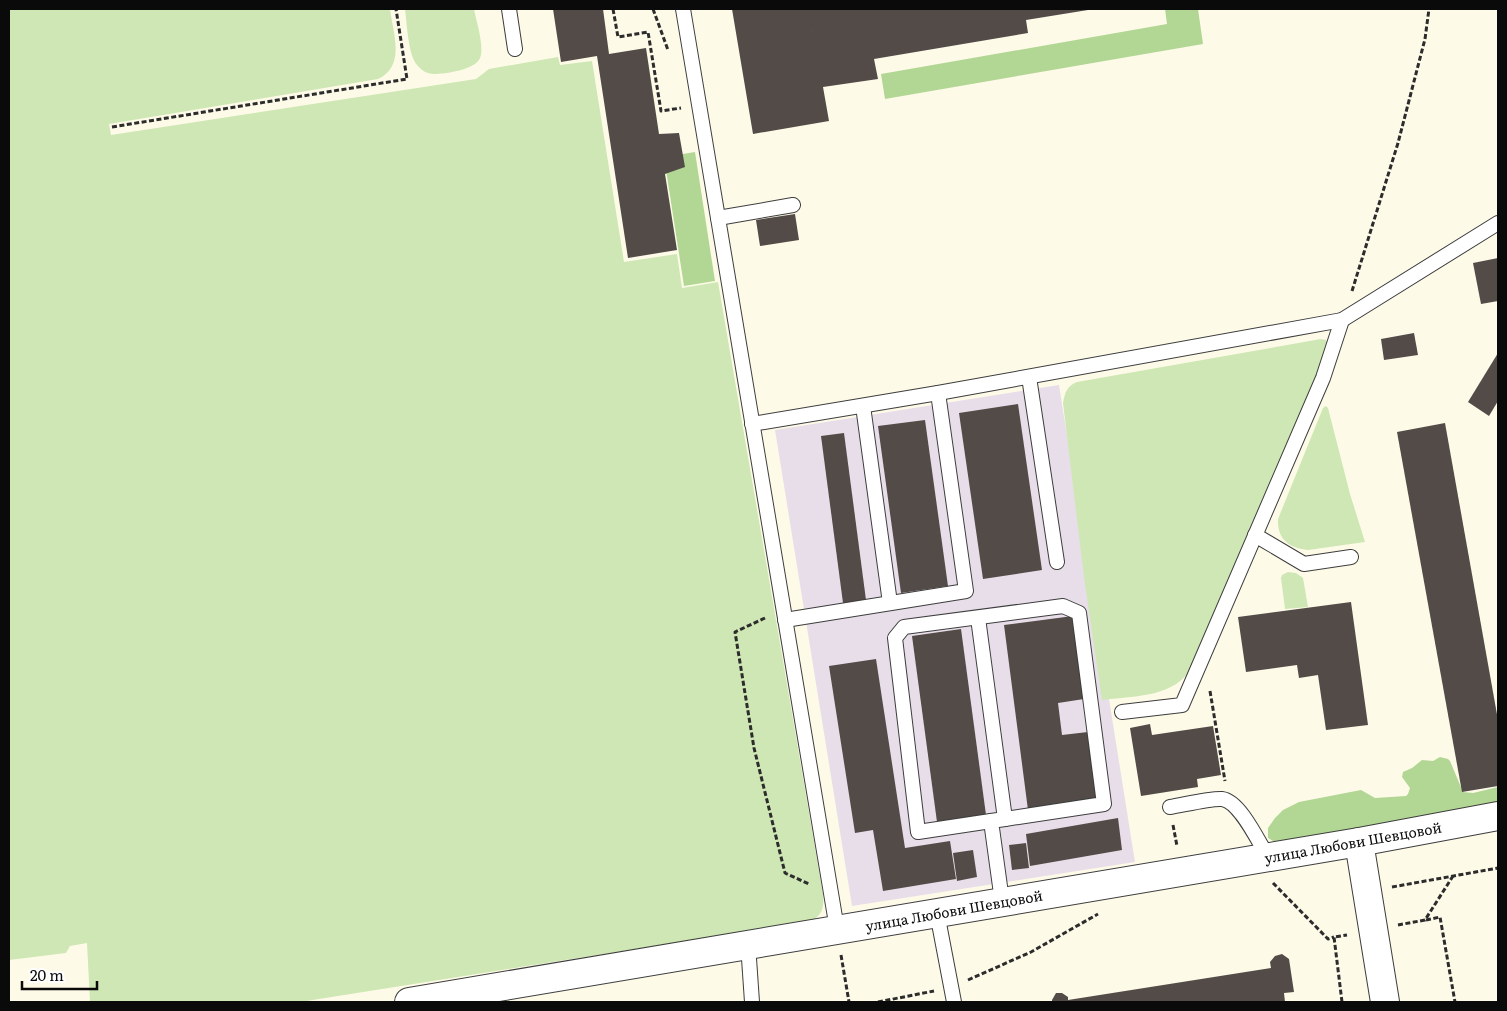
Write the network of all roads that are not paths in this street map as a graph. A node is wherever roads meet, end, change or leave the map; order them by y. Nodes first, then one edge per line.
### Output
1 (509, 9) edge
2 (683, 9) edge
3 (515, 49) dead end
4 (792, 205) dead end
5 (718, 218) junction
6 (1498, 224) edge
7 (1342, 320) junction
8 (1029, 377) junction
9 (938, 393) junction
10 (863, 406) junction
11 (752, 424) junction
12 (1255, 535) junction
13 (1352, 557) dead end
14 (1057, 562) dead end
15 (890, 603) junction
16 (784, 614) junction
17 (978, 618) junction
18 (1122, 712) dead end
19 (1170, 807) dead end
20 (1498, 816) edge
21 (1005, 819) junction
22 (991, 821) junction
23 (1358, 842) junction
24 (1270, 870) junction
25 (1002, 901) junction
26 (936, 913) junction
27 (837, 929) junction
28 (748, 944) junction
29 (502, 995) edge
30 (409, 1002) edge
31 (752, 1002) edge
32 (954, 1002) edge
33 (1385, 1002) edge

1 - 3 lane
2 - 5 lane
4 - 5 lane
5 - 11 lane
6 - 7 lane
7 - 8 lane
7 - 12 lane
8 - 9 lane
8 - 14 lane
9 - 10 lane
9 - 15 lane
10 - 11 lane
10 - 15 lane
11 - 16 lane
12 - 13 lane
12 - 18 lane
15 - 16 lane
16 - 27 lane
17 - 21 lane
17 - 21 lane
17 - 22 lane
19 - 24 lane
20 - 23 street, улица Любови Шевцовой
21 - 22 lane
22 - 25 lane
23 - 24 street, улица Любови Шевцовой
23 - 33 street
24 - 25 street, улица Любови Шевцовой
25 - 26 street, улица Любови Шевцовой
26 - 27 street, улица Любови Шевцовой
26 - 32 lane
27 - 28 street, улица Любови Шевцовой
28 - 29 street, улица Любови Шевцовой
28 - 31 lane
29 - 30 street, улица Любови Шевцовой

